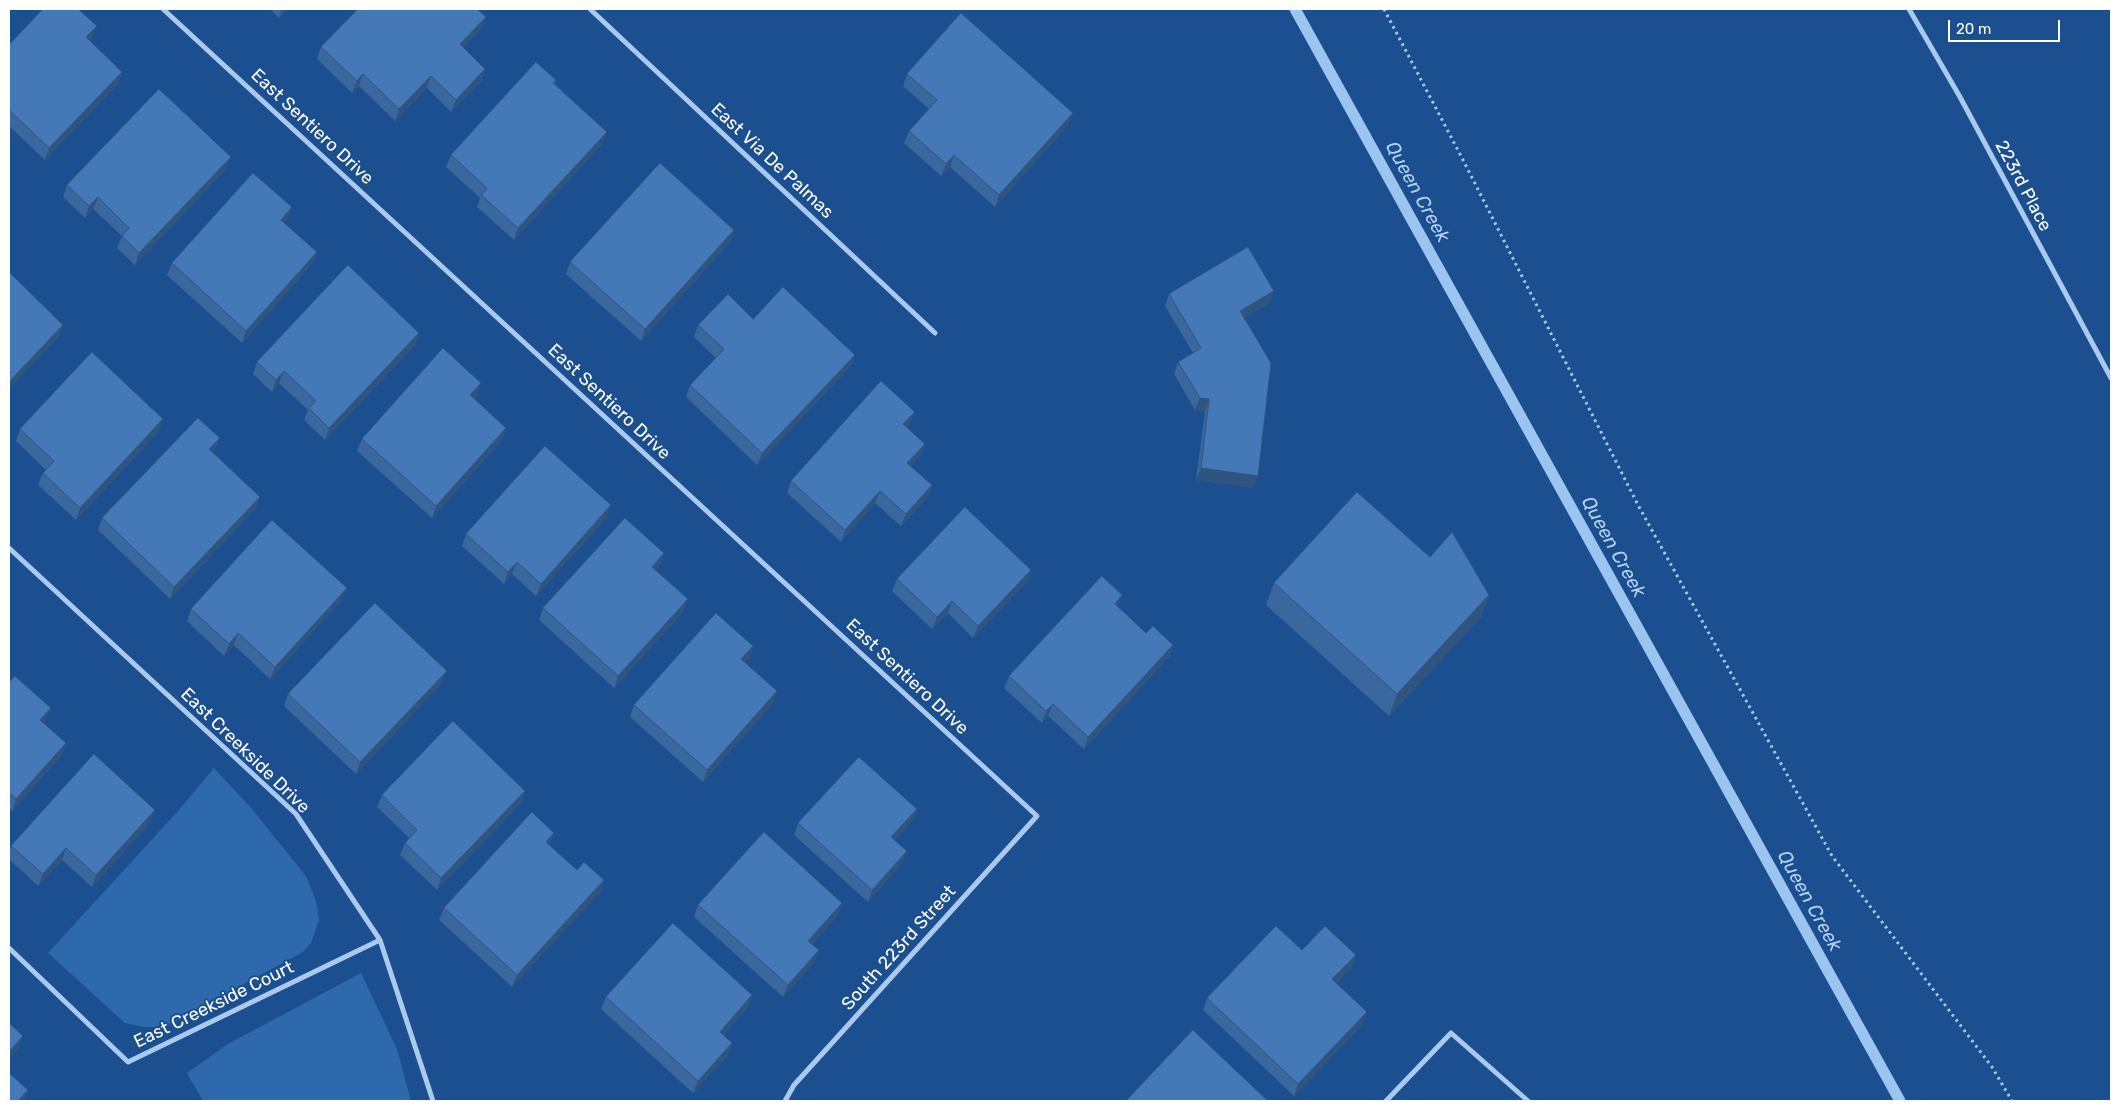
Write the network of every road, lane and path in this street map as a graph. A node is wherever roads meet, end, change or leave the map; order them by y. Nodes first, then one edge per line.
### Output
1 (163, 9) edge
2 (590, 9) edge
3 (1384, 9) edge
4 (1908, 9) edge
5 (935, 333) dead end
6 (2111, 378) edge
7 (9, 548) edge
8 (1037, 816) joint
9 (380, 940) junction
10 (9, 948) edge
11 (434, 1101) edge
12 (785, 1101) edge
13 (1386, 1101) edge
14 (1528, 1101) edge
15 (2012, 1101) edge

1 - 8 street, East Sentiero Drive
2 - 5 street, East Via De Palmas
3 - 15 path
4 - 6 street, 223rd Place
7 - 9 street, East Creekside Drive
8 - 12 street, South 223rd Street
9 - 10 street, East Creekside Court
9 - 11 street, East Creekside Drive
13 - 14 street

